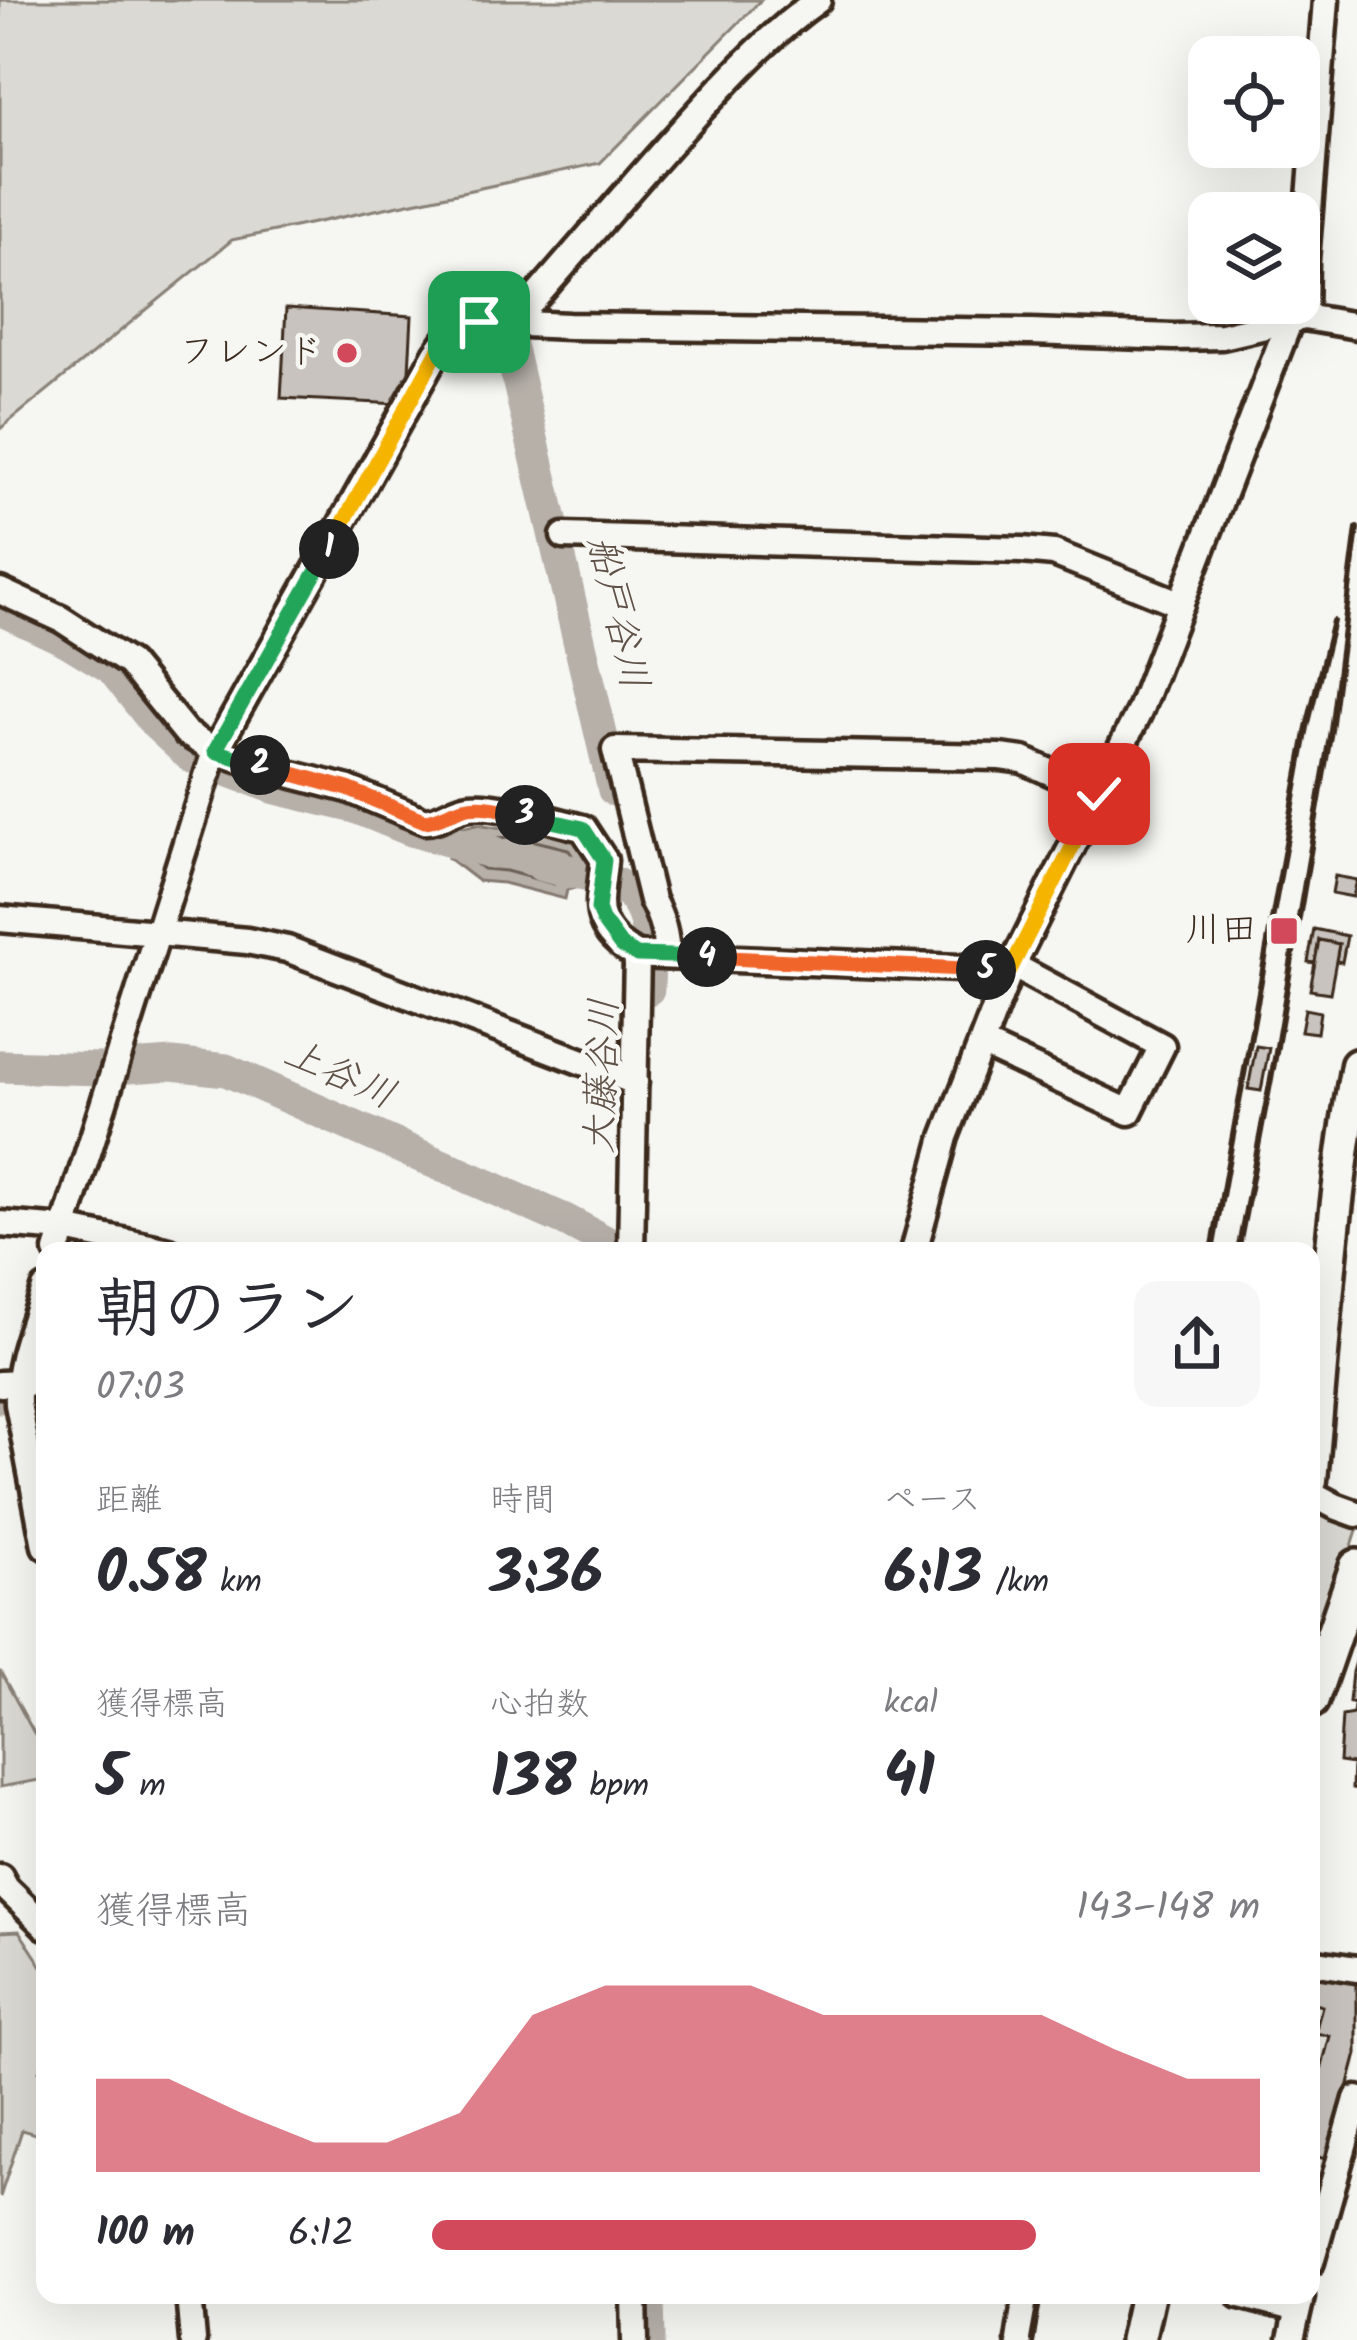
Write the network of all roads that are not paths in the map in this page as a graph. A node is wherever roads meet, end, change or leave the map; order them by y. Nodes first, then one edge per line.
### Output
1 (818, 0) edge
2 (1326, 0) edge
3 (1310, 192) edge
4 (1320, 322) edge
5 (520, 323) junction
6 (1274, 324) edge
7 (1291, 324) edge
8 (1357, 326) edge
9 (564, 536) dead end
10 (0, 591) edge
11 (1180, 604) junction
12 (211, 761) junction
13 (1099, 794) junction
14 (0, 919) edge
15 (156, 934) junction
16 (651, 955) junction
17 (1011, 968) junction
18 (982, 1044) junction
19 (1357, 1065) edge
20 (635, 1082) junction
21 (0, 1224) edge
22 (61, 1240) edge
23 (631, 1242) edge
24 (916, 1242) edge
25 (36, 1318) edge
26 (1320, 1383) edge
27 (13, 1391) edge
28 (1320, 1497) edge
29 (36, 1502) edge
30 (1357, 1514) edge
31 (1357, 1567) edge
32 (1320, 1674) edge
33 (0, 1877) edge
34 (36, 1917) edge
35 (1320, 1963) edge
36 (1357, 1969) edge
37 (1357, 2099) edge
38 (1320, 2230) edge
39 (190, 2304) edge
40 (634, 2304) edge
41 (1025, 2304) edge
42 (1145, 2304) edge
43 (1300, 2304) edge
44 (193, 2340) edge
45 (635, 2340) edge
46 (1019, 2340) edge
47 (1137, 2340) edge
48 (1291, 2340) edge

1 - 5 street
2 - 3 street
4 - 8 street
5 - 6 street
5 - 12 street
7 - 11 street
9 - 11 street
10 - 12 street
11 - 13 street
12 - 15 street
12 - 16 street
13 - 16 street
13 - 17 street
14 - 15 street
15 - 20 street
15 - 22 street
16 - 17 street
16 - 20 street
17 - 18 street
17 - 18 street
18 - 24 street
19 - 26 main road
20 - 23 street
21 - 22 street
25 - 27 street
27 - 29 street
28 - 30 street
31 - 32 highway
33 - 34 street
35 - 36 street
37 - 38 street
39 - 44 street
40 - 45 street
41 - 46 street
42 - 47 highway
43 - 48 street

